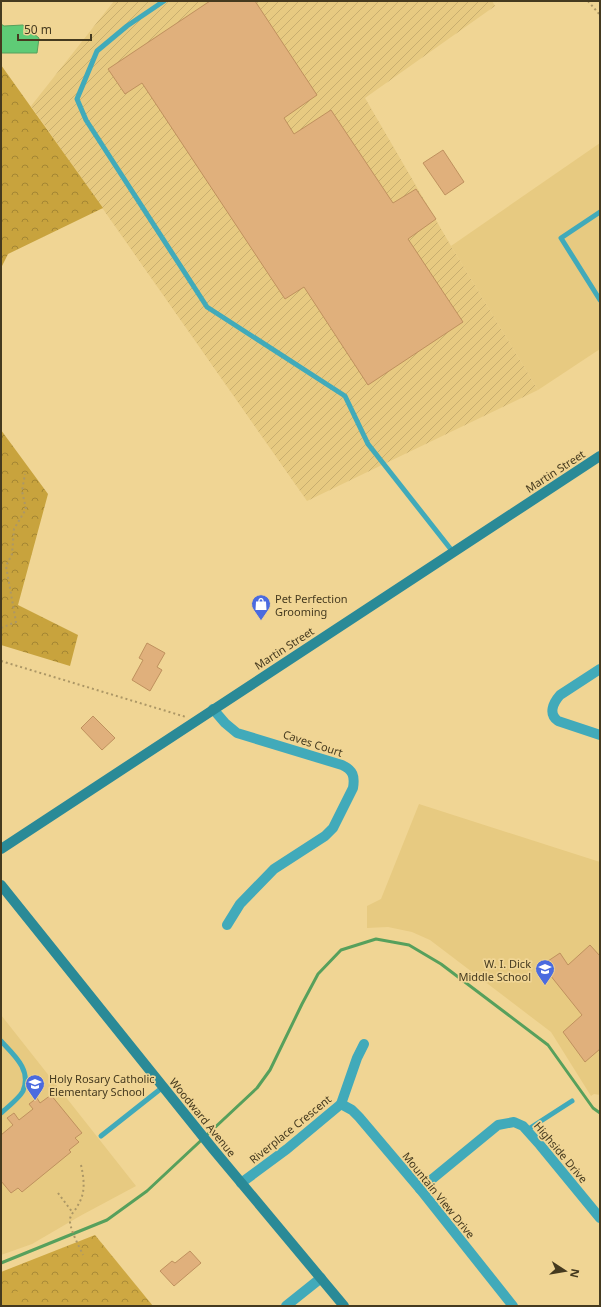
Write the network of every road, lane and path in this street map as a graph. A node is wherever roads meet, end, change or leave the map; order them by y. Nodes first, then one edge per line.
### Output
1 (164, 1) edge
2 (588, 1) edge
3 (600, 15) edge
4 (600, 212) edge
5 (600, 300) edge
6 (600, 456) edge
7 (25, 474) dead end
8 (453, 552) junction
9 (1, 628) edge
10 (1, 661) edge
11 (600, 669) edge
12 (213, 709) junction
13 (197, 720) junction
14 (600, 735) edge
15 (1, 848) edge
16 (1, 885) edge
17 (227, 925) dead end
18 (1, 1041) edge
19 (364, 1044) dead end
20 (163, 1088) junction
21 (572, 1101) dead end
22 (341, 1104) junction
23 (1, 1113) edge
24 (527, 1130) junction
25 (101, 1136) dead end
26 (81, 1166) dead end
27 (240, 1183) junction
28 (420, 1189) junction
29 (58, 1193) dead end
30 (73, 1213) junction
31 (600, 1218) edge
32 (83, 1255) dead end
33 (321, 1278) junction
34 (286, 1306) edge
35 (344, 1306) edge
36 (513, 1306) edge

1 - 8 lane
2 - 3 path
4 - 5 lane
6 - 8 street, Martin Street
7 - 9 path
8 - 12 street, Martin Street
10 - 13 path
11 - 14 street
12 - 13 street, Martin Street
12 - 17 street, Caves Court
13 - 15 street, Martin Street
16 - 20 street, Woodward Avenue
18 - 23 lane
19 - 22 street, Riverplace Crescent
20 - 25 lane
20 - 27 street, Woodward Avenue
21 - 24 lane
22 - 27 street, Riverplace Crescent
22 - 28 street, Mountain View Drive
24 - 28 street, Highside Drive
24 - 31 street, Highside Drive
26 - 30 path
27 - 33 street, Woodward Avenue
28 - 36 street, Mountain View Drive
29 - 30 path
30 - 32 path
33 - 34 street
33 - 35 street, Woodward Avenue

